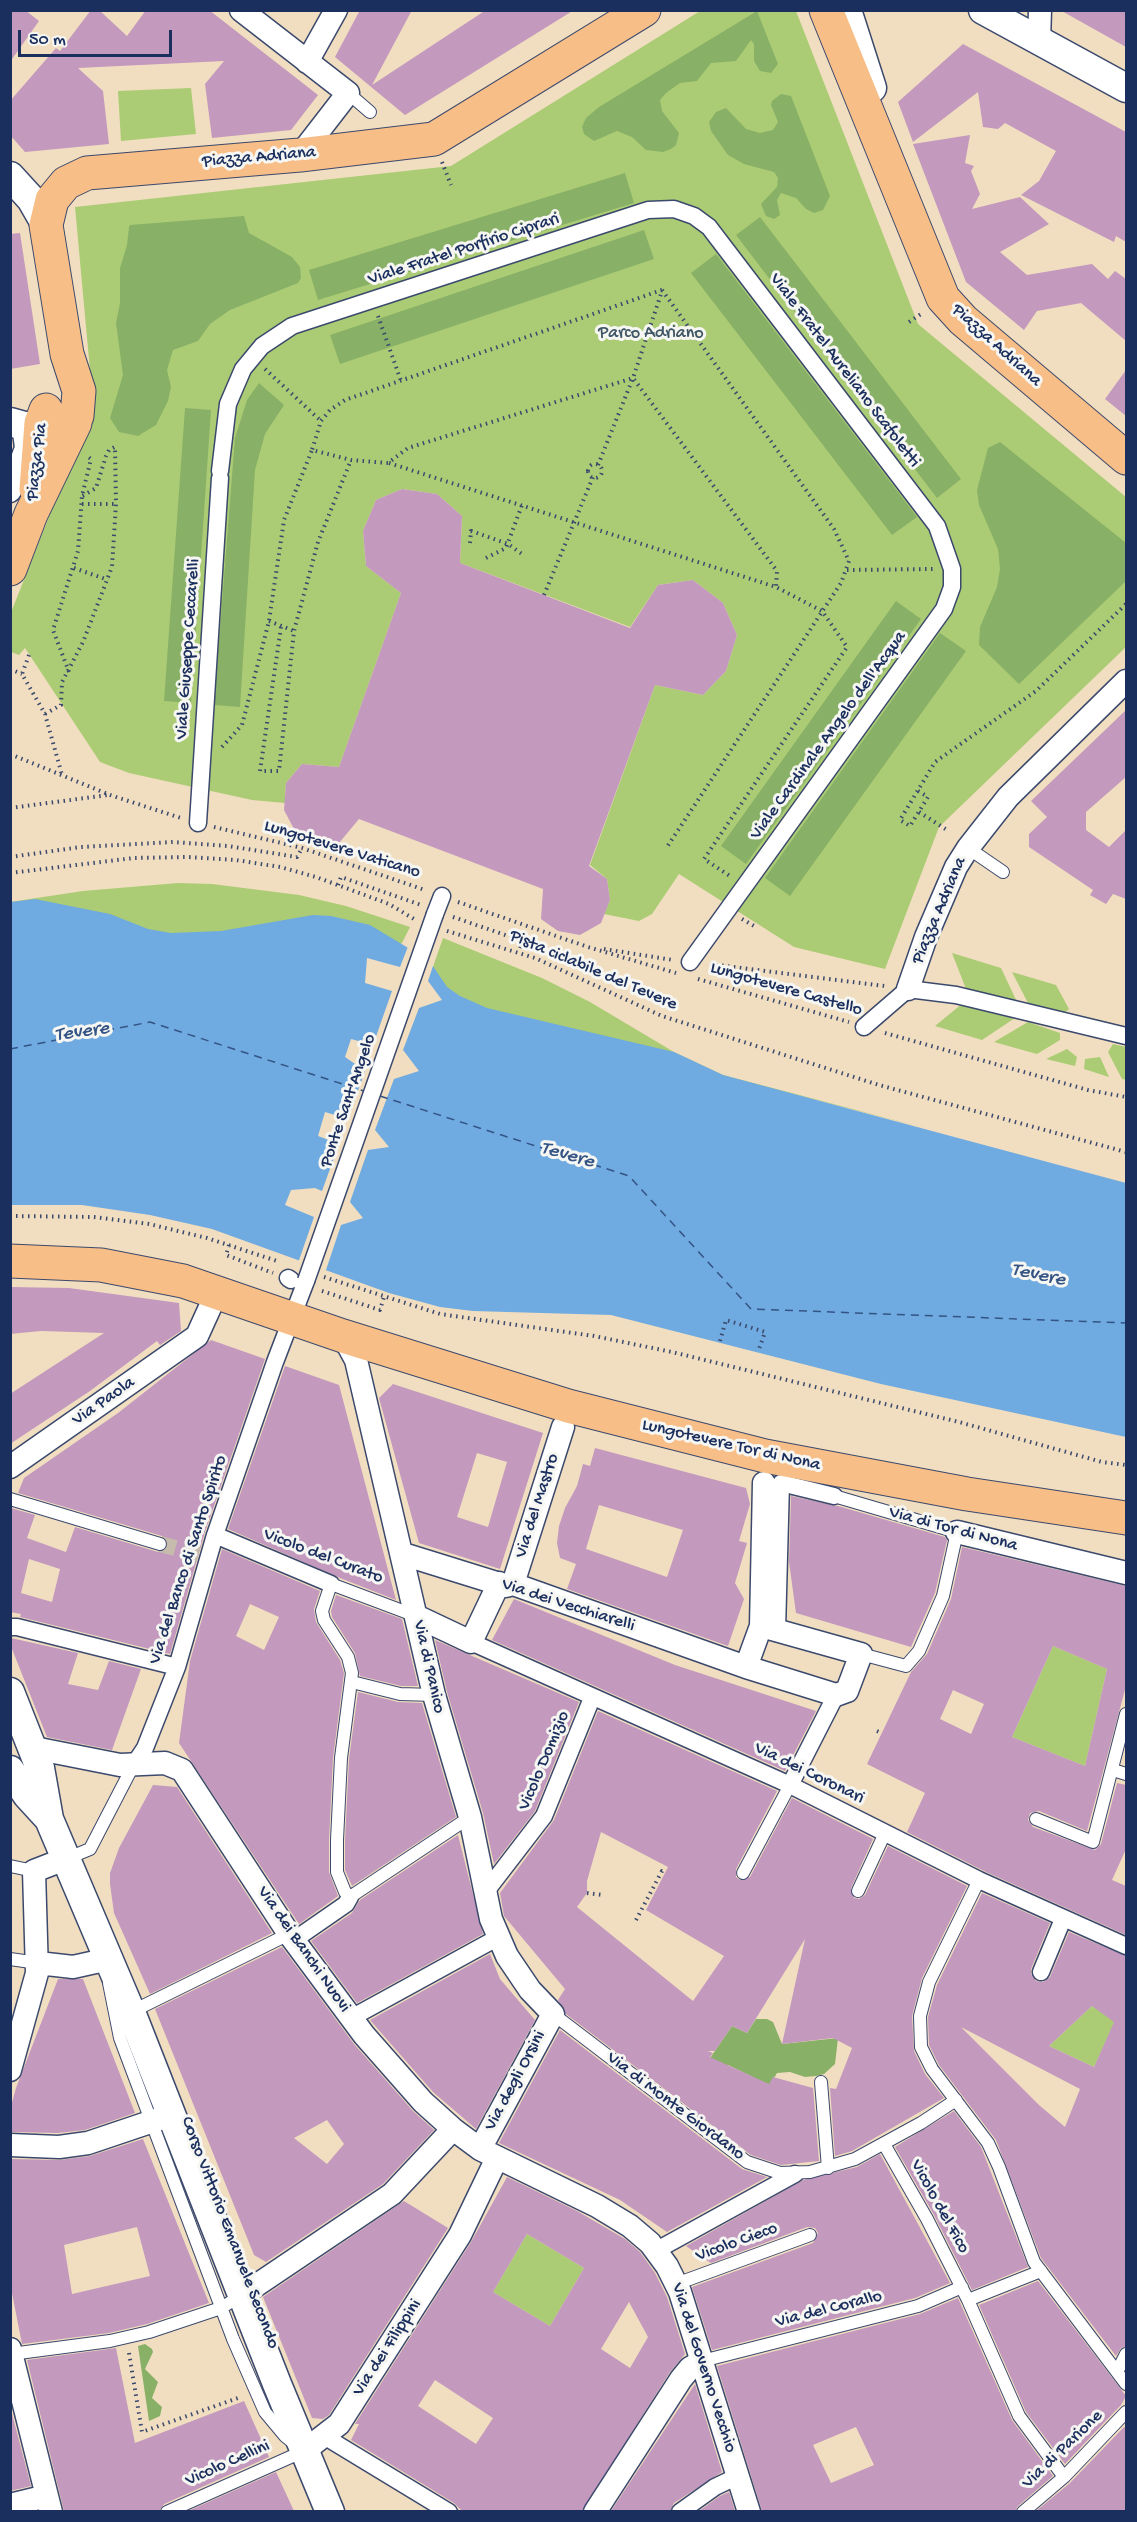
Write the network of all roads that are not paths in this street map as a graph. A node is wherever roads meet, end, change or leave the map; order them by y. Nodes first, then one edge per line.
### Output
1 (241, 10) edge
2 (336, 10) edge
3 (627, 10) edge
4 (644, 10) edge
5 (983, 10) edge
6 (1040, 10) edge
7 (845, 13) edge
8 (602, 35) junction
9 (1039, 41) junction
10 (307, 62) junction
11 (1126, 88) edge
12 (348, 93) junction
13 (370, 112) dead end
14 (300, 155) junction
15 (10, 176) edge
16 (46, 225) junction
17 (720, 239) joint
18 (228, 404) joint
19 (50, 422) edge
20 (1126, 458) edge
21 (21, 503) edge
22 (10, 569) edge
23 (944, 609) joint
24 (1126, 681) edge
25 (198, 823) road end
26 (968, 848) junction
27 (1004, 872) dead end
28 (442, 896) road end
29 (687, 971) road end
30 (908, 989) junction
31 (864, 1026) road end
32 (1126, 1036) edge
33 (10, 1261) edge
34 (217, 1292) junction
35 (293, 1318) junction
36 (343, 1336) junction
37 (563, 1427) dead end
38 (10, 1467) edge
39 (772, 1483) joint
40 (834, 1496) joint
41 (10, 1499) edge
42 (1126, 1518) edge
43 (957, 1533) junction
44 (215, 1535) junction
45 (160, 1544) tunnel mouth
46 (403, 1554) junction
47 (1126, 1573) edge
48 (331, 1584) junction
49 (506, 1584) junction
50 (416, 1616) junction
51 (767, 1620) junction
52 (10, 1627) edge
53 (471, 1642) junction
54 (861, 1654) junction
55 (739, 1664) junction
56 (177, 1667) junction
57 (352, 1682) junction
58 (10, 1692) edge
59 (434, 1695) junction
60 (836, 1695) junction
61 (592, 1698) junction
62 (1126, 1714) edge
63 (1124, 1731) edge
64 (34, 1748) junction
65 (133, 1766) junction
66 (10, 1770) edge
67 (1126, 1774) edge
68 (1112, 1775) junction
69 (790, 1785) junction
70 (470, 1817) junction
71 (49, 1819) junction
72 (1036, 1819) dead end
73 (885, 1833) junction
74 (65, 1859) junction
75 (10, 1866) edge
76 (34, 1871) junction
77 (743, 1872) dead end
78 (978, 1880) junction
79 (858, 1891) dead end
80 (484, 1894) junction
81 (350, 1897) junction
82 (1064, 1919) junction
83 (292, 1937) junction
84 (497, 1938) junction
85 (1126, 1946) edge
86 (10, 1959) edge
87 (109, 1959) junction
88 (38, 1963) junction
89 (1041, 1972) dead end
90 (136, 2009) junction
91 (553, 2014) junction
92 (351, 2018) junction
93 (10, 2070) edge
94 (820, 2082) dead end
95 (956, 2100) junction
96 (160, 2119) junction
97 (453, 2129) junction
98 (884, 2144) junction
99 (10, 2145) edge
100 (489, 2154) junction
101 (828, 2168) junction
102 (795, 2174) junction
103 (460, 2235) joint
104 (810, 2235) dead end
105 (657, 2250) junction
106 (1041, 2272) junction
107 (676, 2284) junction
108 (962, 2287) junction
109 (238, 2298) junction
110 (968, 2300) junction
111 (11, 2352) edge
112 (1126, 2354) edge
113 (702, 2361) junction
114 (1118, 2370) junction
115 (1126, 2384) edge
116 (1126, 2412) edge
117 (316, 2446) junction
118 (738, 2476) junction
119 (1064, 2477) junction
120 (49, 2504) edge
121 (10, 2505) edge
122 (167, 2511) edge
123 (330, 2511) edge
124 (342, 2511) edge
125 (449, 2511) edge
126 (595, 2511) edge
127 (680, 2511) edge
128 (748, 2511) edge
129 (1023, 2511) edge

1 - 10 street
2 - 10 street
3 - 8 street, Piazza Adriana
4 - 8 main road, Piazza Adriana
5 - 9 street
6 - 9 street
7 - 20 main road, Piazza Adriana
8 - 14 main road, Piazza Adriana
9 - 11 street
10 - 12 street
12 - 13 lane
12 - 14 street
14 - 16 main road, Piazza Adriana
15 - 16 street
16 - 19 main road, Piazza Adriana
17 - 18 street, Viale Fratel Porfirio Ciprari
17 - 23 street, Viale Fratel Aureliano Scafoletti
18 - 25 street, Viale Giuseppe Ceccarelli
19 - 21 main road, Piazza Pia
19 - 21 street, Piazza Pia
21 - 22 main road, Piazza Pia
23 - 29 street, Viale Cardinale Angelo dell'Acqua
24 - 26 street, Piazza Adriana
26 - 27 lane
26 - 30 street, Piazza Adriana
28 - 35 street, Ponte Sant'Angelo, bridge
30 - 31 street
30 - 32 street
33 - 34 main road, Lungotevere Tor di Nona
34 - 35 main road, Lungotevere Tor di Nona
34 - 38 street, Via Paola
35 - 36 main road, Lungotevere Tor di Nona
35 - 44 street, Via del Banco di Santo Spirito
36 - 42 main road, Lungotevere Tor di Nona
36 - 46 street, Via di Panico
37 - 49 street, Via del Mastro
39 - 40 street, Via di Tor di Nona
39 - 51 street
40 - 43 lane, Via di Tor di Nona
41 - 45 lane
43 - 47 street, Via di Tor di Nona
43 - 54 lane
44 - 48 street, Vicolo del Curato
44 - 56 street, Via del Banco di Santo Spirito
46 - 49 street, Via dei Vecchiarelli
46 - 50 street, Via di Panico
48 - 50 lane, Vicolo del Curato
48 - 57 lane
49 - 53 street, Via del Mastro
49 - 55 street, Via dei Vecchiarelli
50 - 53 street
50 - 59 street, Via di Panico
51 - 54 street
51 - 55 street
52 - 56 street
53 - 61 street, Via dei Coronari
54 - 60 street
55 - 60 street, Via dei Vecchiarelli
56 - 65 street, Via del Banco di Santo Spirito
57 - 59 lane
57 - 81 lane
58 - 64 street
59 - 70 street, Via di Panico
60 - 69 street
61 - 69 street, Via dei Coronari
61 - 80 street, Vicolo Domizio
62 - 63 lane
63 - 68 lane
64 - 65 street, Via dei Banchi Nuovi
64 - 71 street
65 - 74 lane
65 - 83 street, Via dei Banchi Nuovi
66 - 71 street, Corso Vittorio Emanuele Secondo
67 - 68 lane
68 - 72 lane
69 - 73 street, Via dei Coronari
69 - 77 lane
70 - 80 street, Via di Panico
70 - 81 lane
71 - 74 street, Corso Vittorio Emanuele Secondo
73 - 78 street, Via dei Coronari
73 - 79 lane
74 - 76 street
74 - 87 street, Corso Vittorio Emanuele Secondo
75 - 76 lane
76 - 88 street
78 - 82 street, Via dei Coronari
78 - 95 lane
80 - 84 street, Via di Panico
81 - 83 street
82 - 85 street, Via dei Coronari
82 - 89 street
83 - 90 lane
83 - 92 street, Via dei Banchi Nuovi
84 - 91 street, Via di Monte Giordano
84 - 92 street
86 - 88 lane
87 - 88 street
87 - 90 street, Corso Vittorio Emanuele Secondo
87 - 96 lane, Corso Vittorio Emanuele Secondo
88 - 93 street
90 - 96 street, Corso Vittorio Emanuele Secondo
90 - 109 lane, Corso Vittorio Emanuele Secondo
91 - 100 street, Via degli Orsini
91 - 102 lane, Via di Monte Giordano
92 - 97 street, Via dei Banchi Nuovi
94 - 101 lane
95 - 98 lane, Via di Monte Giordano
95 - 106 lane
96 - 99 street
96 - 109 street, Corso Vittorio Emanuele Secondo
97 - 100 street, Via dei Banchi Nuovi
97 - 109 street
98 - 101 lane, Via di Monte Giordano
98 - 108 lane, Vicolo del Fico
100 - 103 street, Via degli Orsini
100 - 105 street, Via del Governo Vecchio
101 - 102 lane, Via di Monte Giordano
102 - 105 street
103 - 117 street, Via dei Filippini
104 - 107 lane, Vicolo Cieco
105 - 107 street, Via del Governo Vecchio
106 - 110 lane
106 - 114 lane
107 - 113 street, Via del Governo Vecchio
108 - 110 lane, Vicolo del Fico
108 - 113 lane, Via del Corallo
109 - 111 lane
109 - 117 street, Corso Vittorio Emanuele Secondo
109 - 117 lane, Corso Vittorio Emanuele Secondo
110 - 119 lane, Vicolo del Fico
111 - 120 street
112 - 114 lane
113 - 118 street, Via del Governo Vecchio
113 - 126 street
114 - 115 lane
116 - 119 lane, Via di Parione
117 - 122 lane, Vicolo Cellini
117 - 123 street, Corso Vittorio Emanuele Secondo
117 - 124 lane, Corso Vittorio Emanuele Secondo
117 - 125 street
118 - 127 street
118 - 128 street, Via del Governo Vecchio
119 - 129 lane, Via di Parione
120 - 121 street

